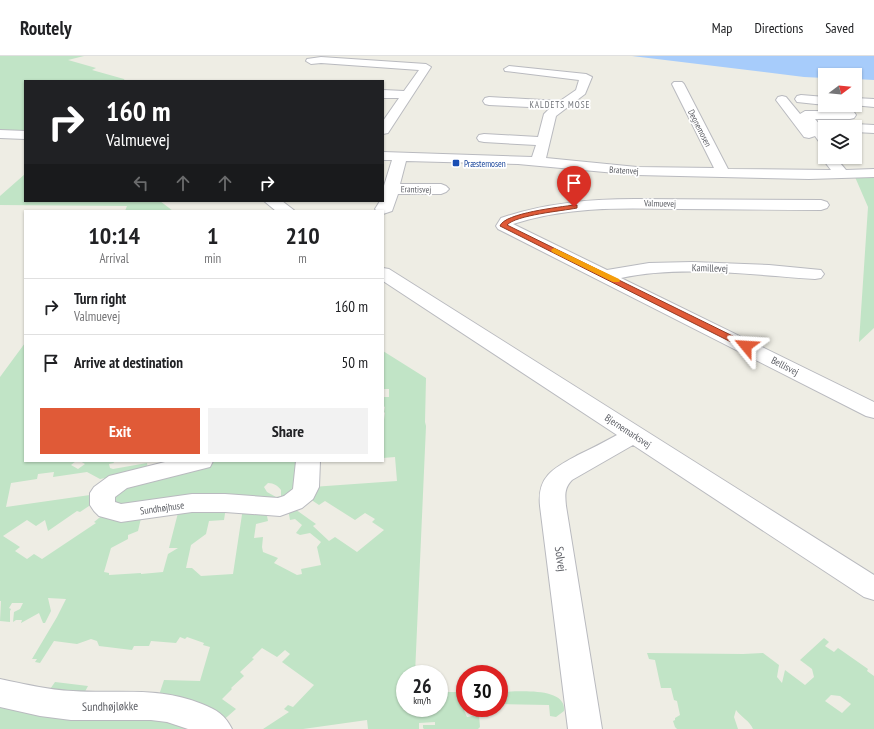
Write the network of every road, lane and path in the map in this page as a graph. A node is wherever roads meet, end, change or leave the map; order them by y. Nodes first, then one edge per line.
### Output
1 (311, 61) dead end
2 (509, 69) dead end
3 (678, 84) dead end
4 (384, 94) edge
5 (407, 95) junction
6 (800, 99) dead end
7 (782, 100) dead end
8 (818, 100) edge
9 (490, 101) dead end
10 (862, 102) edge
11 (874, 103) edge
12 (560, 105) junction
13 (850, 115) dead end
14 (818, 126) edge
15 (862, 128) edge
16 (384, 129) edge
17 (874, 129) edge
18 (0, 134) edge
19 (24, 135) edge
20 (484, 138) dead end
21 (544, 141) junction
22 (818, 144) edge
23 (384, 156) edge
24 (400, 157) junction
25 (874, 161) edge
26 (538, 162) junction
27 (844, 166) edge
28 (723, 173) junction
29 (874, 173) edge
30 (389, 185) edge
31 (441, 189) dead end
32 (274, 202) edge
33 (821, 205) dead end
34 (383, 209) dead end
35 (286, 210) edge
36 (504, 226) joint
37 (815, 274) dead end
38 (384, 275) edge
39 (606, 276) junction
40 (391, 286) edge
41 (874, 411) edge
42 (634, 435) junction
43 (197, 462) edge
44 (308, 462) edge
45 (874, 589) edge
46 (0, 693) edge
47 (215, 729) edge
48 (585, 729) edge

1 - 5 street
2 - 12 street
3 - 28 street, Degnemosen
4 - 5 street
5 - 16 street
6 - 8 street
7 - 22 street
9 - 12 street
10 - 11 street
12 - 21 street
13 - 14 street
15 - 17 street
18 - 19 street
20 - 21 street
21 - 26 street
23 - 24 street, Bratenvej
24 - 26 street, Bratenvej
24 - 30 street, Erantisvej
25 - 27 street, Bratenvej
26 - 28 street, Bratenvej
27 - 28 street, Bratenvej
27 - 29 street, Bratenvej
30 - 31 street, Erantisvej
30 - 34 street, Erantisvej
32 - 35 street
33 - 36 street, Valmuevej
36 - 39 street, Bellisvej
37 - 39 street, Kamillevej
38 - 40 street, Bjernemarksvej
39 - 41 street, Bellisvej
40 - 42 street, Bjernemarksvej
42 - 45 street, Bjernemarksvej
42 - 48 street, Solvej
43 - 44 street, Sundhøjhuse
46 - 47 street, Sundhøjløkke

